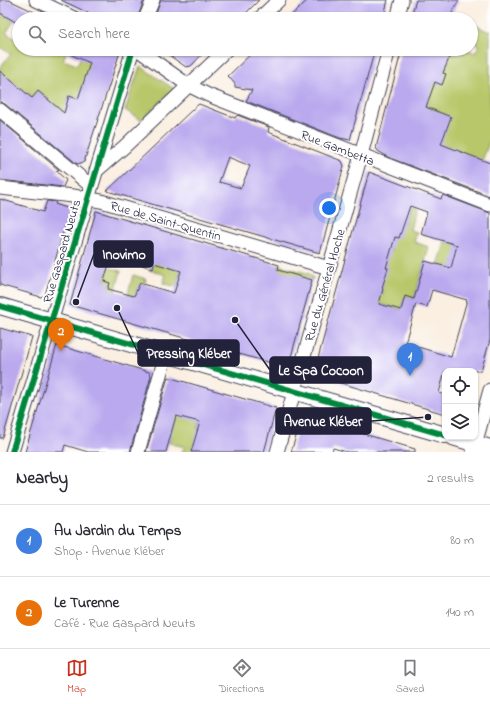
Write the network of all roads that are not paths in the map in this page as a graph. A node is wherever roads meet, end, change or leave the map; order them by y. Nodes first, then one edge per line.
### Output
1 (36, 0) edge
2 (153, 0) edge
3 (280, 0) edge
4 (402, 0) edge
5 (61, 12) edge
6 (148, 12) edge
7 (267, 12) edge
8 (399, 12) edge
9 (131, 56) edge
10 (147, 56) edge
11 (219, 56) edge
12 (387, 56) edge
13 (188, 85) junction
14 (0, 110) edge
15 (361, 156) junction
16 (96, 171) junction
17 (91, 186) junction
18 (0, 188) edge
19 (87, 198) junction
20 (490, 205) edge
21 (329, 268) junction
22 (0, 306) edge
23 (52, 321) junction
24 (166, 354) junction
25 (490, 390) edge
26 (295, 391) junction
27 (442, 434) edge
28 (460, 440) edge
29 (480, 448) edge
30 (12, 452) edge
31 (138, 452) edge
32 (278, 452) edge

1 - 5 street
2 - 6 street
3 - 7 street
4 - 8 street
9 - 16 street, Rue Gaspard Neuts
10 - 13 street, Rue Gambetta
11 - 13 street
12 - 15 street, Rue du Général Hoche
13 - 15 street, Rue Gambetta
13 - 16 street
14 - 17 street
15 - 20 street, Rue Gambetta
15 - 21 street, Rue du Général Hoche
16 - 17 street, Rue Gaspard Neuts
17 - 19 street, Rue Gaspard Neuts
18 - 19 street, Rue de Saint-Quentin
19 - 21 street, Rue de Saint-Quentin
19 - 23 street, Rue Gaspard Neuts
21 - 26 street, Rue du Général Hoche
22 - 23 street
23 - 24 street
23 - 30 street, Rue Gaspard Neuts
24 - 26 street
24 - 31 street
25 - 29 street
26 - 27 street
26 - 32 street, Rue du Général Hoche
28 - 29 street

